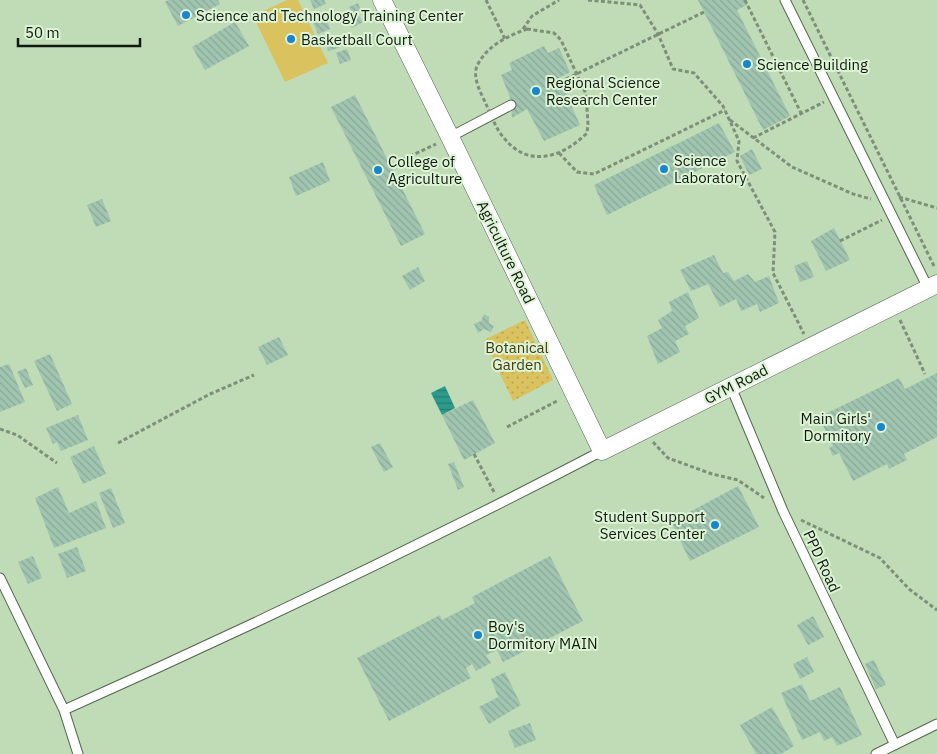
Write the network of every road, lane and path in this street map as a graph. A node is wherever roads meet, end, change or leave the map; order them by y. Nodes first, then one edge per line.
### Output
1 (382, 0) edge
2 (486, 0) edge
3 (559, 0) edge
4 (588, 0) edge
5 (745, 0) edge
6 (785, 0) edge
7 (803, 0) edge
8 (704, 12) dead end
9 (522, 30) junction
10 (658, 34) junction
11 (505, 39) junction
12 (577, 74) junction
13 (560, 82) dead end
14 (828, 100) dead end
15 (511, 105) dead end
16 (725, 110) junction
17 (802, 115) junction
18 (492, 116) junction
19 (729, 119) junction
20 (450, 137) junction
21 (753, 138) junction
22 (559, 153) junction
23 (398, 162) dead end
24 (900, 197) junction
25 (881, 200) junction
26 (937, 208) edge
27 (840, 241) dead end
28 (937, 271) edge
29 (932, 286) edge
30 (894, 306) junction
31 (807, 341) dead end
32 (925, 374) dead end
33 (254, 375) dead end
34 (731, 387) junction
35 (573, 393) junction
36 (506, 427) dead end
37 (0, 429) edge
38 (642, 431) junction
39 (118, 444) dead end
40 (602, 451) junction
41 (474, 454) dead end
42 (57, 463) dead end
43 (500, 504) junction
44 (783, 511) junction
45 (0, 578) edge
46 (937, 610) edge
47 (64, 710) junction
48 (937, 724) edge
49 (894, 745) junction
50 (78, 754) edge
51 (876, 754) edge

1 - 20 street, Agriculture Road
2 - 11 path
3 - 9 path
4 - 10 path
5 - 17 path
6 - 25 lane
7 - 24 path
8 - 10 path
9 - 11 path
9 - 12 path
10 - 12 path
10 - 16 path
11 - 18 path
12 - 13 path
12 - 22 path
14 - 17 path
15 - 18 lane
16 - 19 path
16 - 22 path
17 - 21 path
18 - 20 lane
18 - 22 path
19 - 21 path
19 - 31 path
20 - 23 path
20 - 35 street, Agriculture Road
21 - 25 path
24 - 25 path
24 - 26 path
24 - 28 path
25 - 27 path
25 - 29 lane
29 - 30 street, GYM Road
30 - 32 path
30 - 34 street, GYM Road
33 - 39 path
34 - 38 street, GYM Road
34 - 44 lane, PPD Road
35 - 36 path
35 - 40 street, Agriculture Road
37 - 42 path
38 - 40 street, GYM Road
38 - 44 path
40 - 43 lane, GYM Road
41 - 43 path
43 - 47 lane, GYM Road
44 - 46 path
44 - 49 lane, PPD Road
45 - 47 lane
47 - 50 lane
48 - 49 lane
49 - 51 lane

